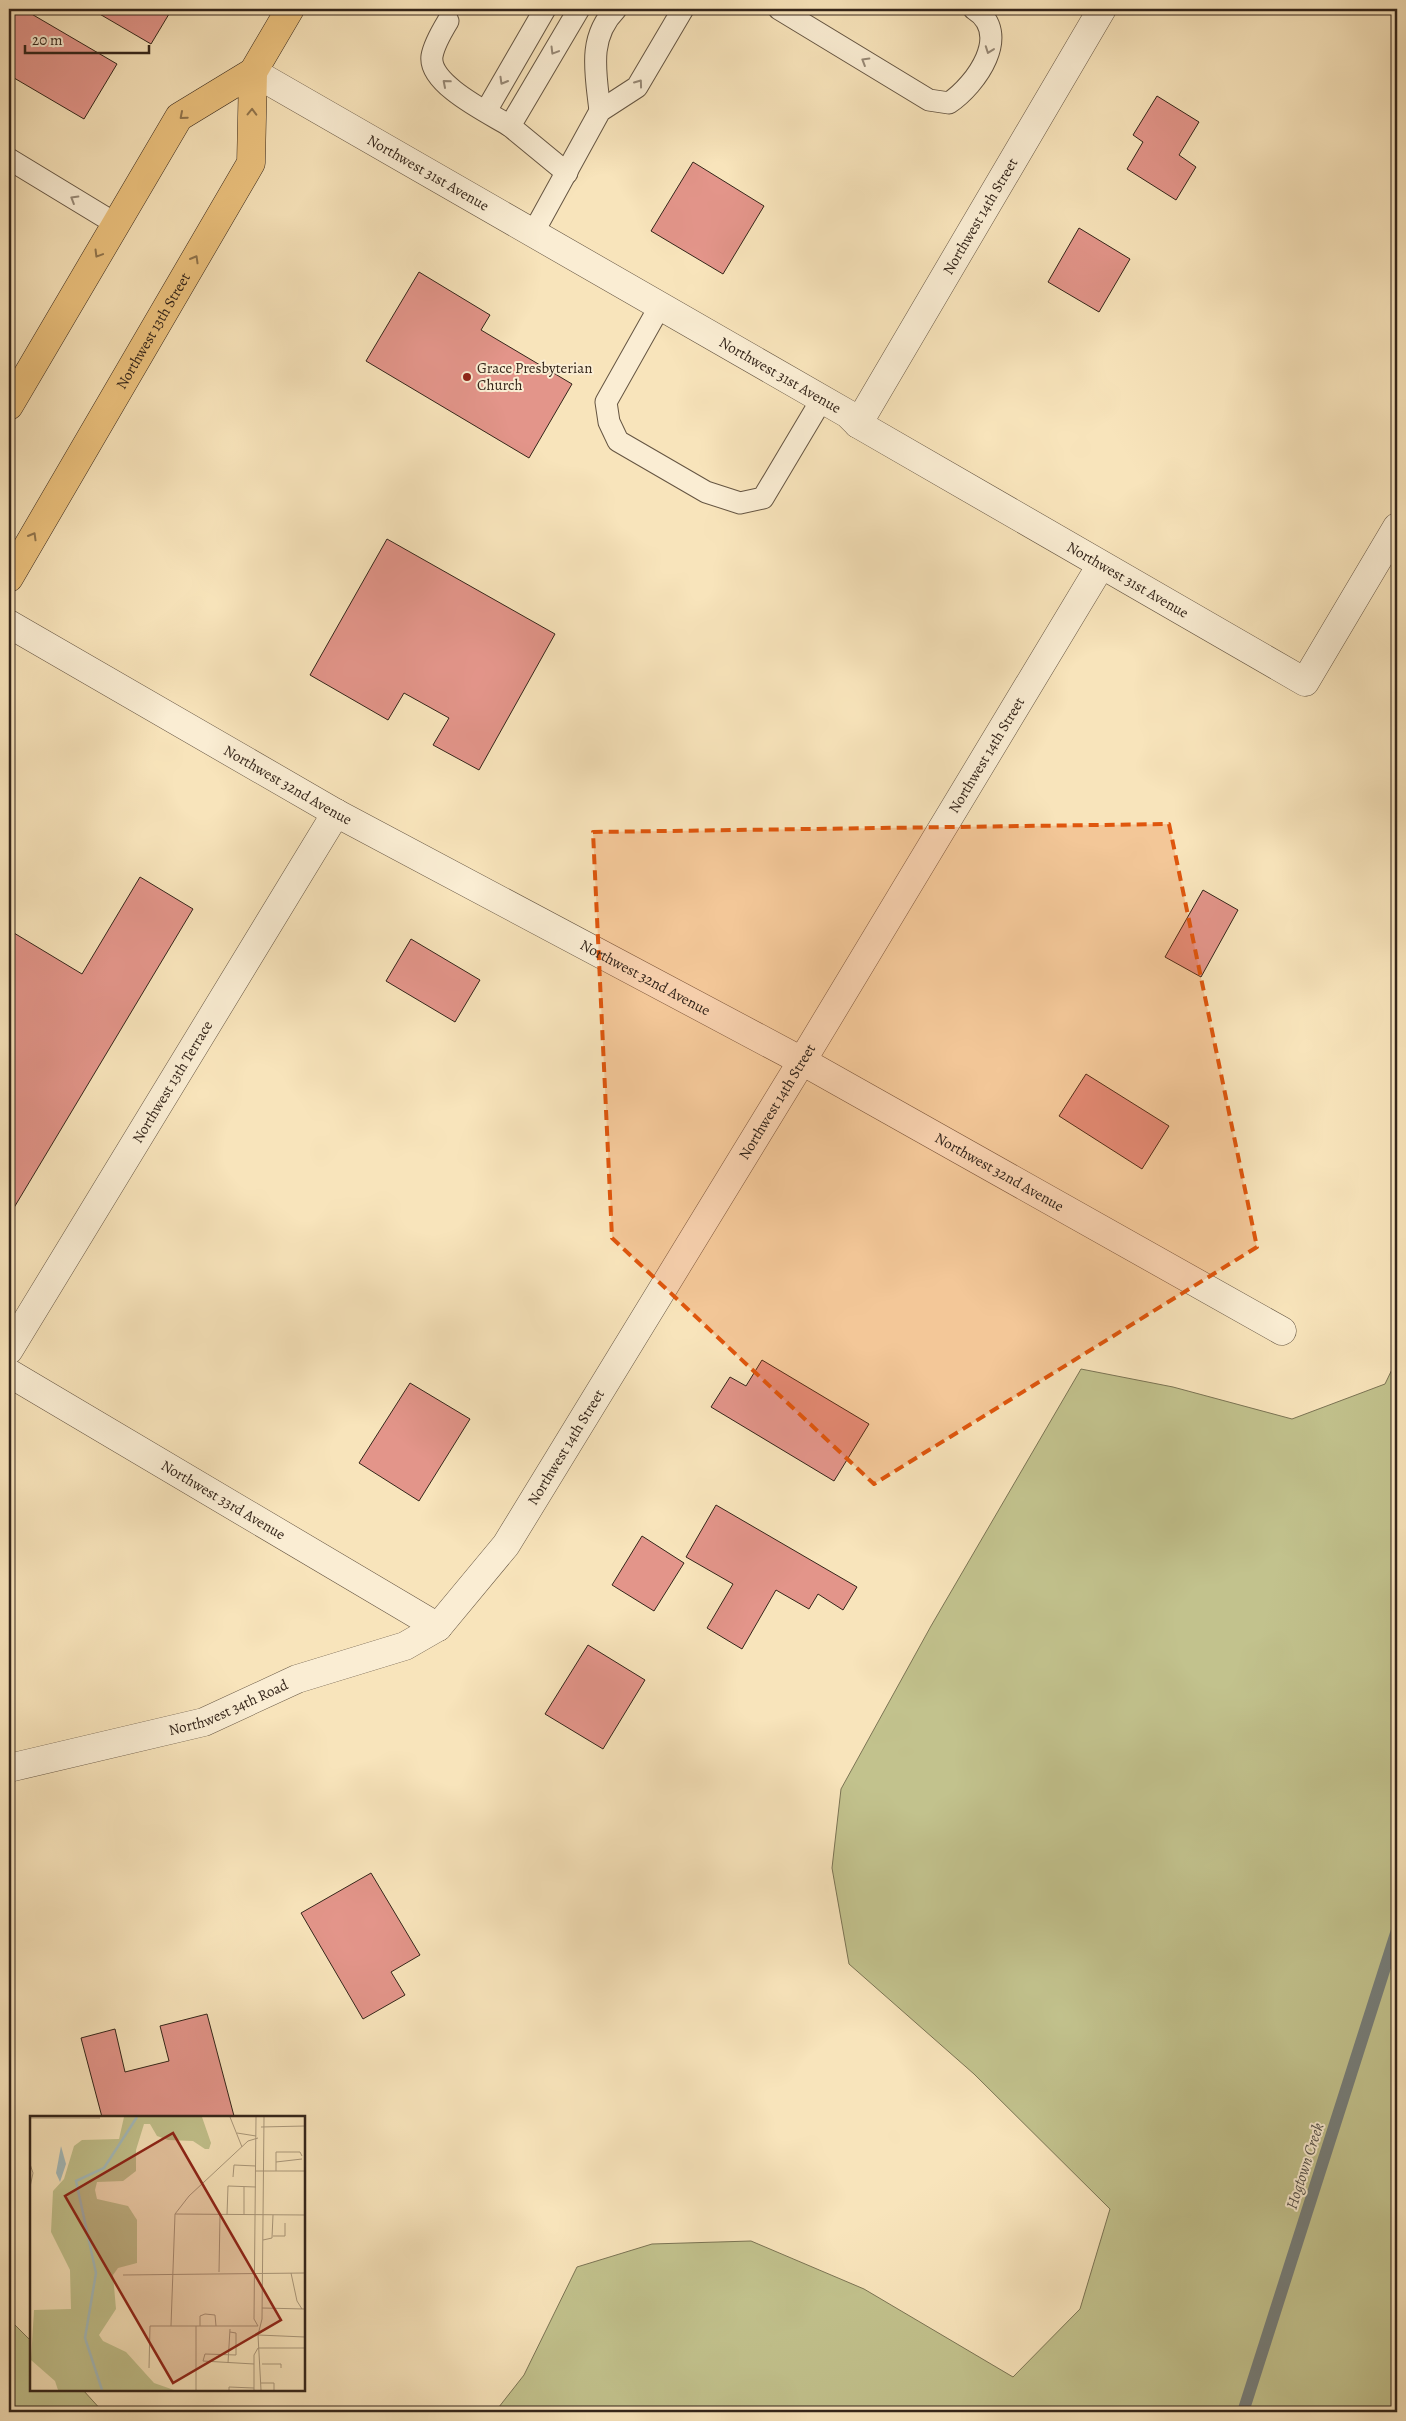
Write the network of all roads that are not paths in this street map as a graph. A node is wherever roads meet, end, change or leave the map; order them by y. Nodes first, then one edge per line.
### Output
1 (290, 9) edge
2 (545, 9) edge
3 (579, 9) edge
4 (616, 9) edge
5 (683, 9) edge
6 (779, 9) edge
7 (974, 9) edge
8 (1102, 9) edge
9 (448, 21) dead end
10 (253, 72) junction
11 (486, 111) junction
12 (600, 111) junction
13 (510, 126) junction
14 (9, 159) edge
15 (567, 173) junction
16 (116, 224) junction
17 (533, 233) junction
18 (660, 306) junction
19 (822, 399) junction
20 (9, 406) edge
21 (858, 424) junction
22 (1397, 526) edge
23 (1101, 565) junction
24 (9, 578) edge
25 (9, 624) edge
26 (336, 813) junction
27 (802, 1061) junction
28 (1282, 1331) dead end
29 (9, 1350) edge
30 (9, 1372) edge
31 (438, 1627) junction
32 (9, 1768) edge

1 - 10 main road, Northwest 13th Street
2 -> 11 lane
3 -> 13 lane
4 - 12 lane
12 -> 5 lane
7 -> 6 lane
8 - 21 street, Northwest 14th Street
11 -> 9 lane
10 -> 16 main road, Northwest 13th Street
10 - 17 street, Northwest 31st Avenue
24 -> 10 main road, Northwest 13th Street
11 - 13 lane
12 - 15 lane
13 - 15 lane
16 -> 14 lane
15 - 17 lane
16 -> 20 main road, Northwest 13th Street
17 - 18 street, Northwest 31st Avenue
18 - 19 street, Northwest 31st Avenue
18 - 19 lane
19 - 21 street, Northwest 31st Avenue
21 - 23 street, Northwest 31st Avenue
22 - 23 street, Northwest 31st Avenue
23 - 27 street, Northwest 14th Street
25 - 26 street, Northwest 32nd Avenue
26 - 27 street, Northwest 32nd Avenue
26 - 29 street, Northwest 13th Terrace
27 - 28 street, Northwest 32nd Avenue
27 - 31 street, Northwest 14th Street
30 - 31 street, Northwest 33rd Avenue
31 - 32 street, Northwest 34th Road

